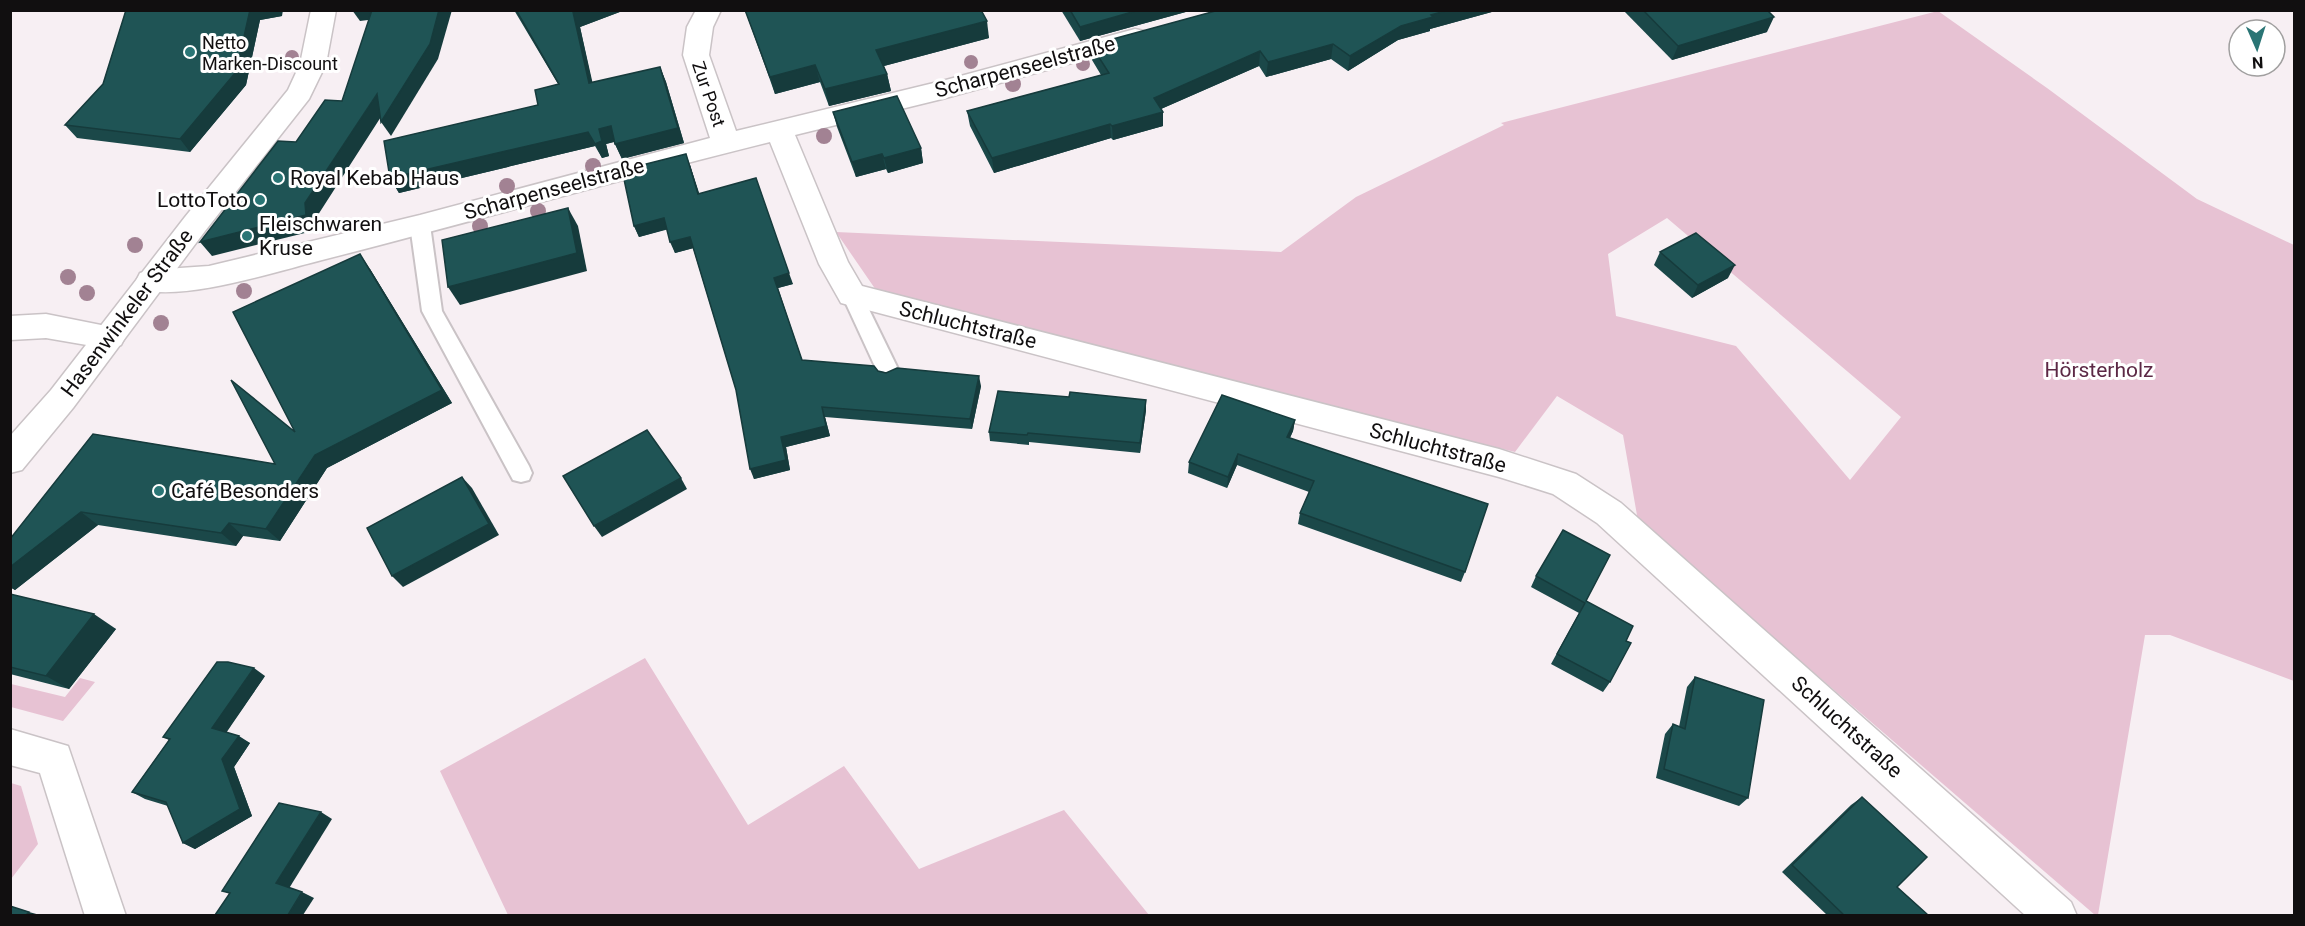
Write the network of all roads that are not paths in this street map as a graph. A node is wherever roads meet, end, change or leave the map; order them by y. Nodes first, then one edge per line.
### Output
1 (324, 10) edge
2 (709, 10) edge
3 (1156, 32) edge
4 (779, 130) junction
5 (726, 143) junction
6 (420, 225) junction
7 (151, 281) junction
8 (852, 295) junction
9 (10, 328) edge
10 (110, 337) junction
11 (889, 373) edge
12 (10, 459) edge
13 (521, 473) dead end
14 (10, 747) edge
15 (106, 915) edge
16 (2057, 915) edge

1 - 7 street, Hasenwinkeler Straße
2 - 5 street, Zur Post
3 - 4 street, Scharpenseelstraße
4 - 5 street, Scharpenseelstraße
4 - 8 street
5 - 6 street, Scharpenseelstraße
6 - 7 street, Scharpenseelstraße
6 - 13 lane
7 - 10 street, Hasenwinkeler Straße
8 - 11 lane
8 - 16 street, Schluchtstraße
9 - 10 street
10 - 12 street, Hasenwinkeler Straße
14 - 15 street

